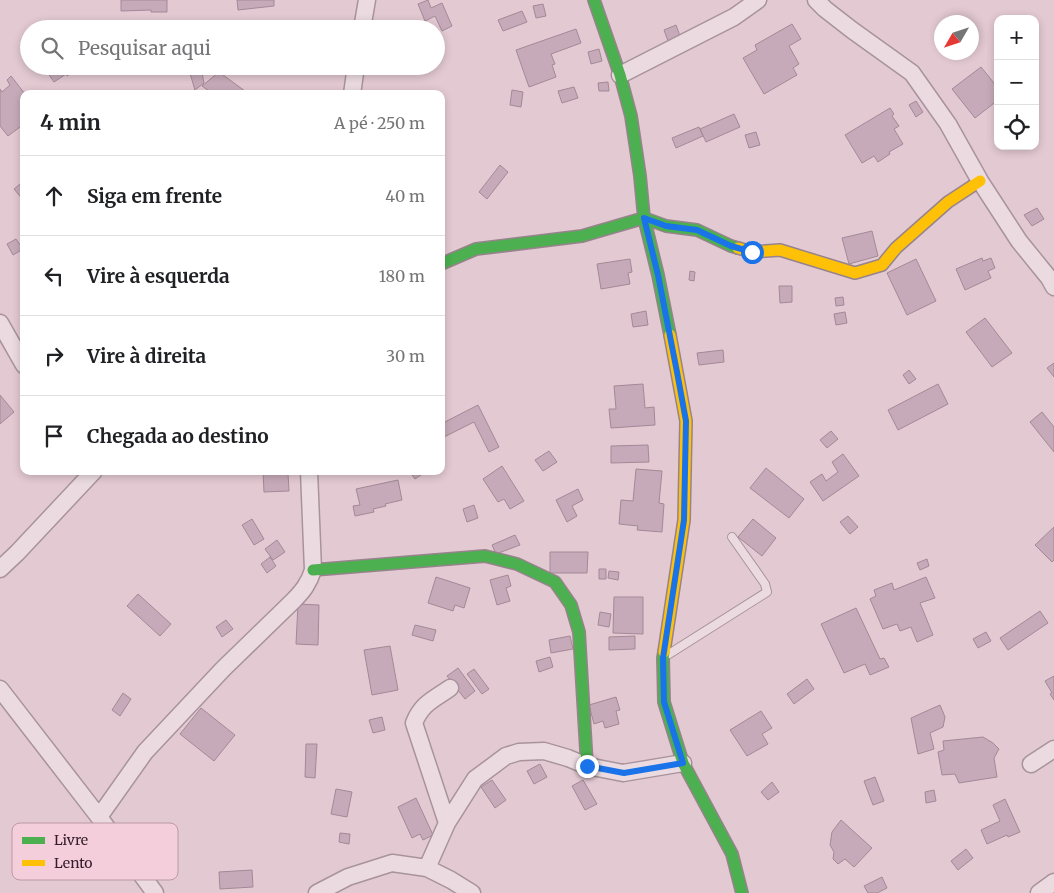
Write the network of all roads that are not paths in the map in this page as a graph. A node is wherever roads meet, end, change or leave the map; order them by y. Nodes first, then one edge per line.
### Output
1 (367, 0) edge
2 (594, 0) edge
3 (758, 0) edge
4 (816, 0) edge
5 (364, 20) edge
6 (355, 75) edge
7 (620, 75) junction
8 (353, 90) edge
9 (980, 180) junction
10 (644, 218) junction
11 (445, 262) edge
12 (1054, 287) edge
13 (0, 323) edge
14 (20, 358) edge
15 (88, 475) edge
16 (309, 475) edge
17 (732, 537) dead end
18 (0, 569) edge
19 (313, 570) junction
20 (663, 658) junction
21 (450, 688) dead end
22 (0, 689) edge
23 (1054, 750) edge
24 (683, 763) junction
25 (1031, 764) dead end
26 (587, 766) junction
27 (99, 817) junction
28 (103, 823) edge
29 (447, 823) junction
30 (427, 868) junction
31 (145, 880) edge
32 (1054, 882) edge
33 (155, 893) edge
34 (317, 893) edge
35 (472, 893) edge
36 (742, 893) edge
37 (1040, 893) edge

1 - 5 street
2 - 7 street
3 - 7 street
4 - 9 street
6 - 8 street
7 - 10 street
9 - 10 street
9 - 12 street
10 - 11 street
10 - 20 street
13 - 14 street
15 - 18 street
16 - 19 street
17 - 20 lane
19 - 26 street
19 - 27 street
20 - 24 street
21 - 29 street
22 - 27 street
23 - 25 street
24 - 26 street
24 - 36 street
26 - 29 street
27 - 28 street
29 - 30 street
30 - 34 street
30 - 35 street
31 - 33 street
32 - 37 street

